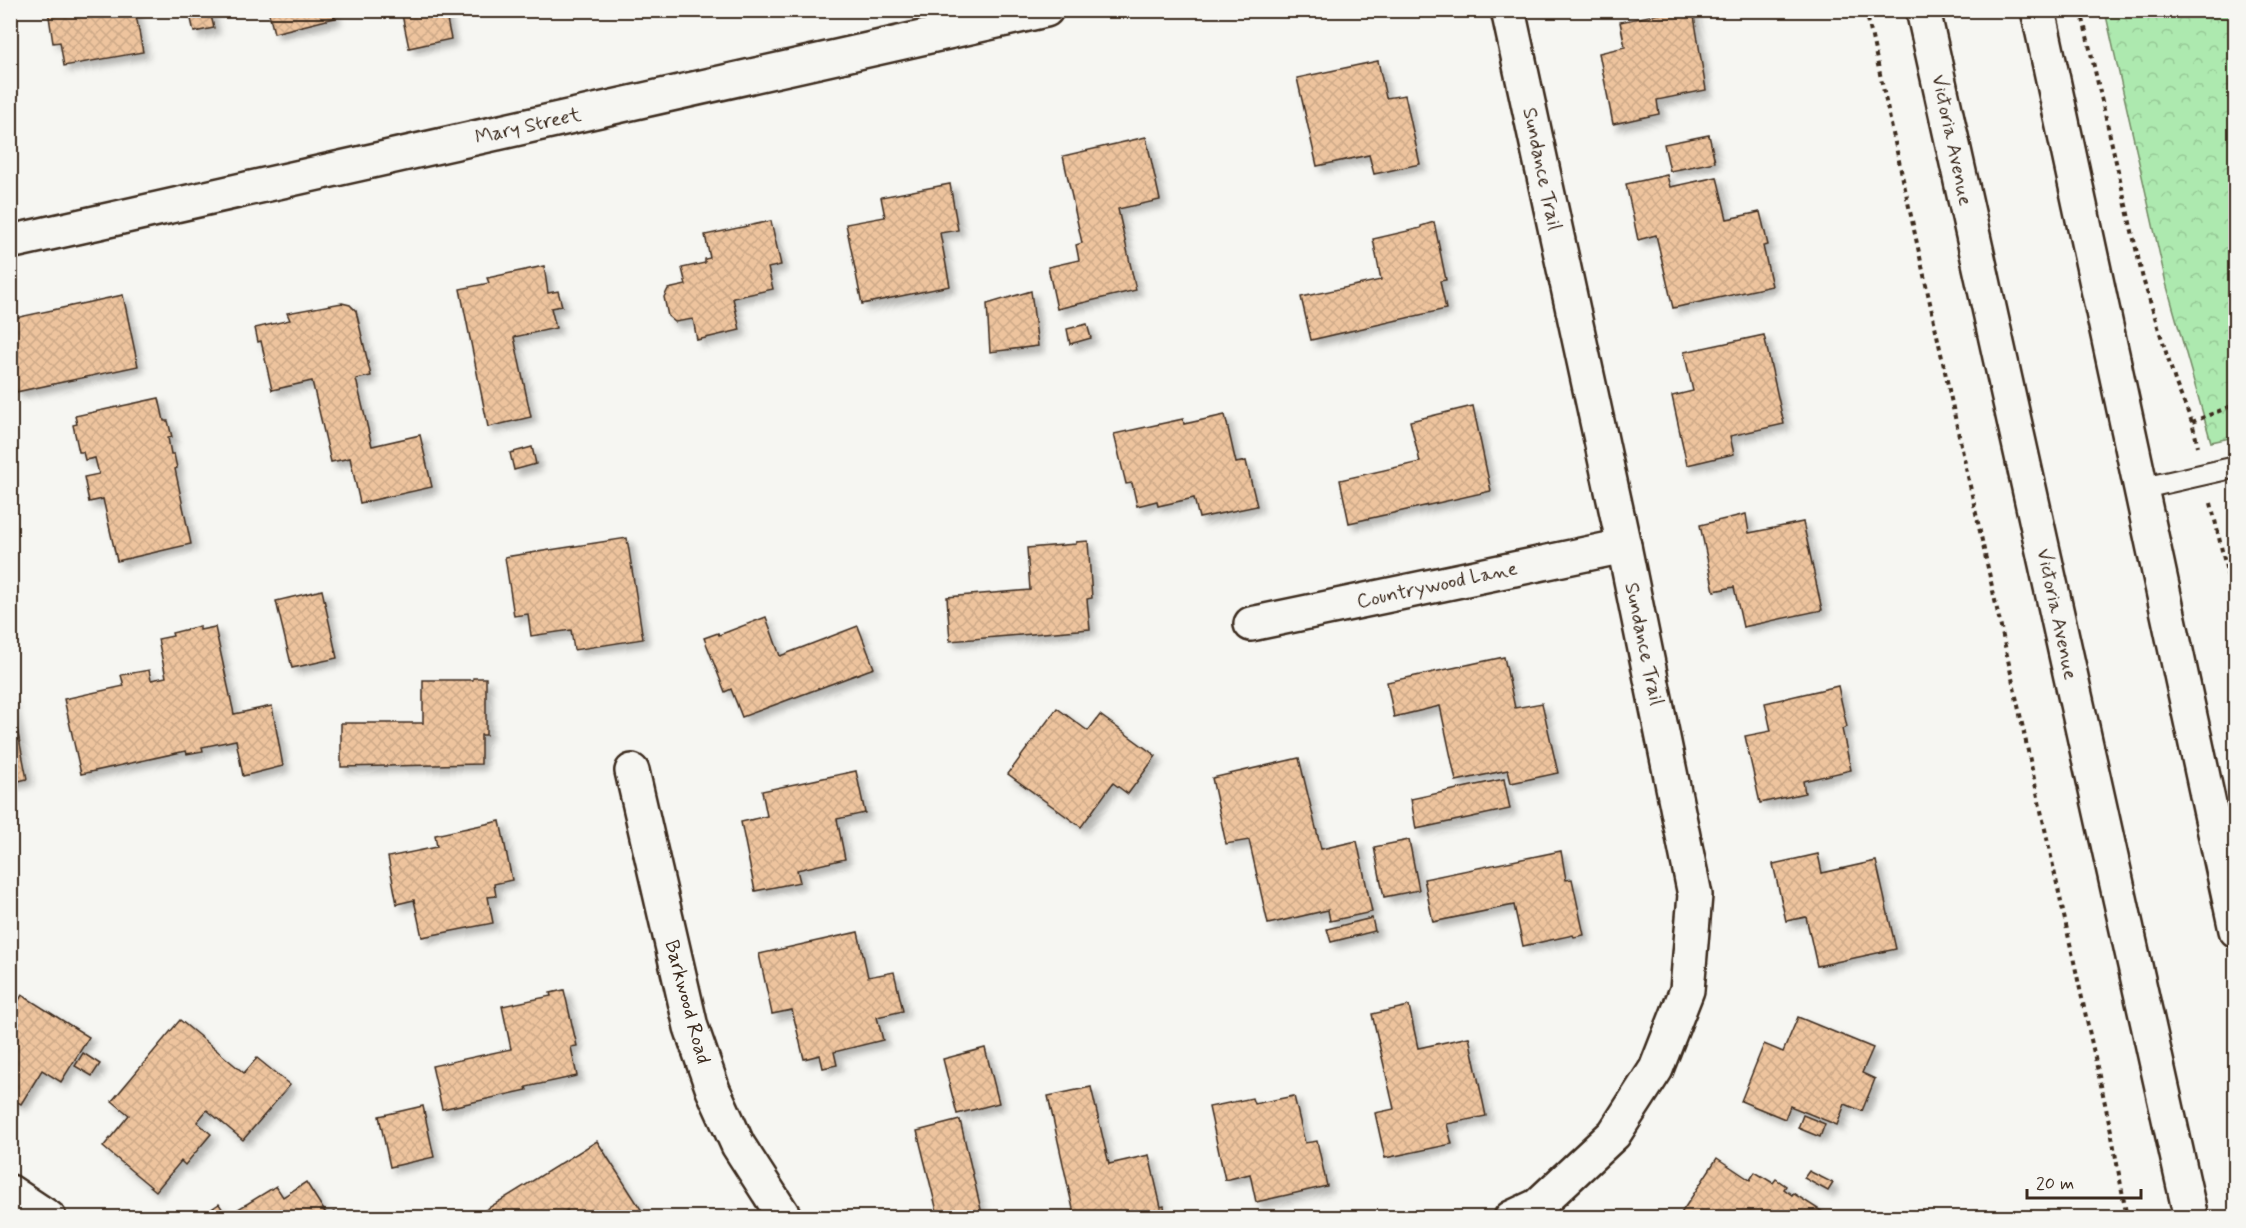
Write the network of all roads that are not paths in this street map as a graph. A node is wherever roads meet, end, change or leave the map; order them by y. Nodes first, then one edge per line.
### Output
1 (1046, 10) edge
2 (1508, 10) edge
3 (1923, 10) edge
4 (2038, 10) edge
5 (10, 242) edge
6 (2235, 467) edge
7 (2139, 489) junction
8 (1624, 546) junction
9 (1251, 624) dead end
10 (632, 771) dead end
11 (2235, 930) edge
12 (10, 1192) edge
13 (49, 1218) edge
14 (785, 1218) edge
15 (1511, 1218) edge
16 (2191, 1218) edge

1 - 5 street, Mary Street
2 - 8 street, Sundance Trail
3 - 16 street, Victoria Avenue
4 - 7 street
6 - 7 lane
7 - 11 street
8 - 9 street, Countrywood Lane
8 - 15 street, Sundance Trail
10 - 14 street, Barkwood Road
12 - 13 street

